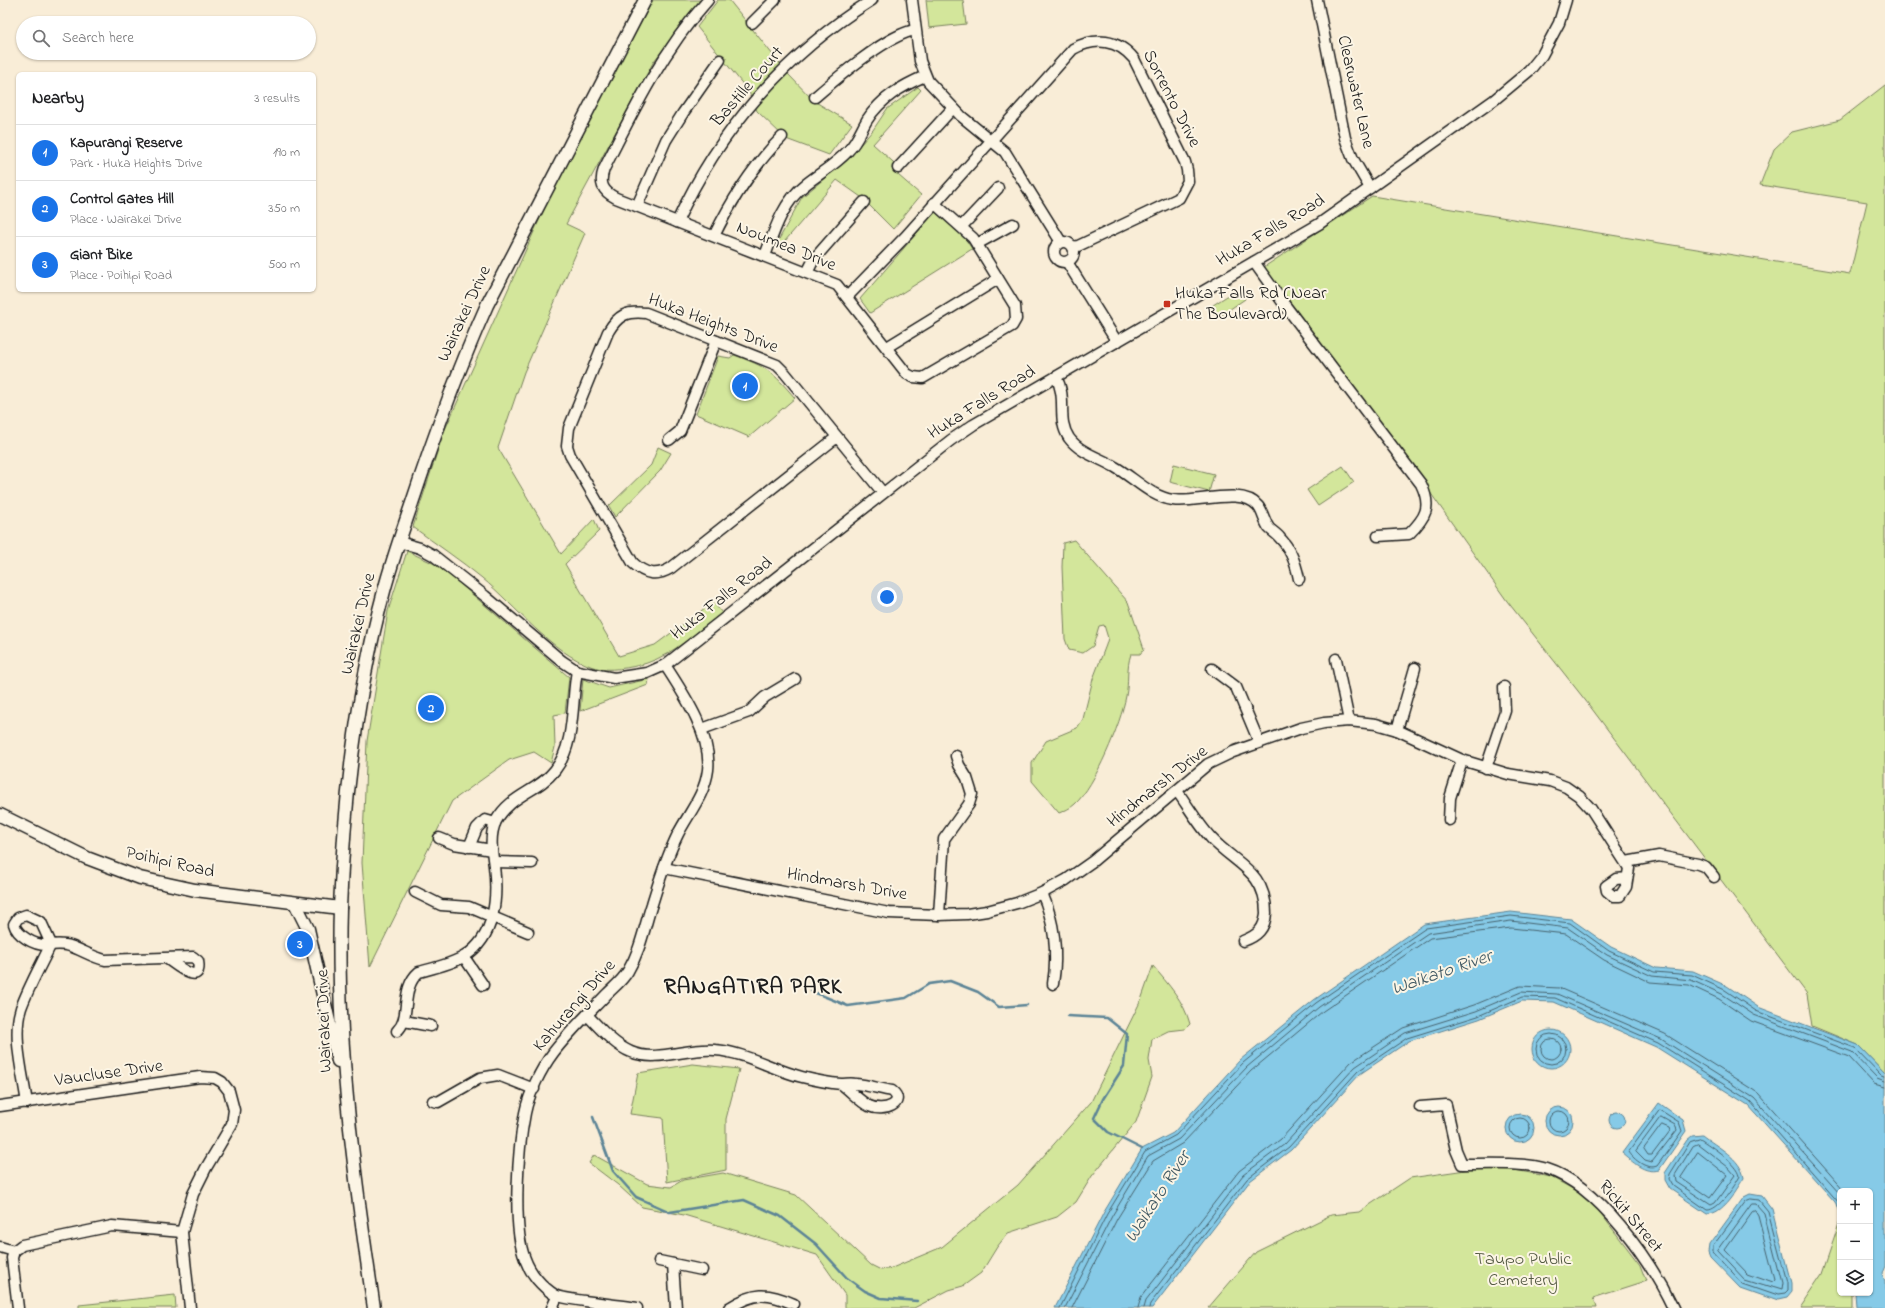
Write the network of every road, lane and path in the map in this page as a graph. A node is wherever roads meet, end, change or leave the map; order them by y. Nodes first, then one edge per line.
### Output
1 (645, 0) edge
2 (708, 0) edge
3 (775, 0) edge
4 (872, 0) edge
5 (912, 0) edge
6 (1317, 0) edge
7 (1566, 0) edge
8 (752, 23) dead end
9 (915, 30) junction
10 (720, 60) dead end
11 (925, 76) junction
12 (815, 97) dead end
13 (953, 108) junction
14 (782, 137) dead end
15 (991, 140) junction
16 (898, 168) dead end
17 (998, 188) dead end
18 (1370, 188) junction
19 (864, 202) dead end
20 (934, 203) junction
21 (637, 206) junction
22 (677, 222) junction
23 (1013, 224) dead end
24 (962, 226) junction
25 (714, 236) junction
26 (1061, 242) junction
27 (977, 244) junction
28 (1073, 247) junction
29 (765, 256) junction
30 (1067, 262) junction
31 (1254, 262) junction
32 (807, 273) junction
33 (998, 279) junction
34 (847, 297) junction
35 (716, 341) junction
36 (1117, 342) junction
37 (887, 347) junction
38 (1056, 377) junction
39 (837, 437) junction
40 (669, 440) dead end
41 (883, 493) junction
42 (1378, 536) dead end
43 (399, 542) junction
44 (1299, 579) dead end
45 (1336, 659) dead end
46 (665, 665) junction
47 (1415, 668) dead end
48 (1212, 669) dead end
49 (578, 671) junction
50 (795, 679) dead end
51 (1504, 687) dead end
52 (1349, 721) junction
53 (702, 729) junction
54 (1397, 730) junction
55 (1259, 742) junction
56 (956, 756) dead end
57 (1462, 760) junction
58 (1486, 768) junction
59 (1177, 791) junction
60 (0, 815) edge
61 (1449, 820) dead end
62 (495, 823) junction
63 (439, 838) dead end
64 (469, 847) junction
65 (492, 850) junction
66 (494, 862) junction
67 (1626, 862) junction
68 (532, 864) dead end
69 (664, 868) junction
70 (1626, 878) dead end
71 (1714, 878) dead end
72 (415, 892) dead end
73 (1042, 893) junction
74 (295, 903) junction
75 (340, 908) junction
76 (939, 915) junction
77 (493, 917) junction
78 (528, 932) dead end
79 (1243, 941) dead end
80 (464, 957) junction
81 (166, 958) dead end
82 (1052, 984) dead end
83 (483, 985) dead end
84 (587, 1015) junction
85 (404, 1021) junction
86 (431, 1026) dead end
87 (397, 1031) dead end
88 (841, 1084) junction
89 (534, 1089) junction
90 (345, 1091) junction
91 (433, 1101) dead end
92 (27, 1103) junction
93 (0, 1106) edge
94 (1420, 1107) dead end
95 (182, 1232) junction
96 (0, 1247) edge
97 (14, 1251) junction
98 (659, 1261) dead end
99 (673, 1264) junction
100 (702, 1270) dead end
101 (557, 1297) junction
102 (794, 1304) dead end
103 (18, 1308) edge
104 (190, 1308) edge
105 (374, 1308) edge
106 (552, 1308) edge
107 (637, 1308) edge
108 (676, 1308) edge
109 (729, 1308) edge
110 (1673, 1308) edge

1 - 43 main road, Wairakei Drive
2 - 21 street, Noumea Drive
3 - 8 street
4 - 22 street, Bastille Court
5 - 9 street
6 - 18 street, Clearwater Lane
7 - 18 street, Huka Falls Road
9 - 11 street
9 - 12 street
10 - 21 street
11 - 13 street
11 - 29 street
13 - 15 street
13 - 16 street
14 - 25 street
15 - 20 street, Noumea Drive
15 - 26 street
15 - 28 street, Sorrento Drive
17 - 24 street
18 - 31 street, Huka Falls Road
19 - 32 street
20 - 24 street
20 - 34 street, Noumea Drive
21 - 22 street, Noumea Drive
22 - 25 street, Noumea Drive
23 - 27 street
24 - 27 street
25 - 29 street, Noumea Drive
26 - 28 street
26 - 30 street
27 - 33 street
28 - 30 street
29 - 32 street, Noumea Drive
30 - 36 street
31 - 36 street, Huka Falls Road
31 - 42 street
32 - 34 street, Noumea Drive
33 - 37 street
33 - 37 street
34 - 37 street
35 - 39 street, Huka Heights Drive
35 - 39 street, Huka Heights Drive
35 - 40 street
36 - 38 street, Huka Falls Road
38 - 41 street, Huka Falls Road
38 - 44 street
39 - 41 street, Huka Heights Drive
41 - 46 street, Huka Falls Road
43 - 49 street, Huka Falls Road
43 - 75 main road, Wairakei Drive
45 - 52 street
46 - 49 street, Huka Falls Road
46 - 53 street, Kahurangi Drive
47 - 54 street
48 - 55 street
49 - 62 street
50 - 53 street
51 - 58 street
52 - 54 street, Hindmarsh Drive
52 - 55 street, Hindmarsh Drive
53 - 69 street, Kahurangi Drive
54 - 57 street, Hindmarsh Drive
55 - 59 street, Hindmarsh Drive
56 - 76 street
57 - 58 street, Hindmarsh Drive
57 - 61 street
58 - 67 street, Hindmarsh Drive
59 - 73 street, Hindmarsh Drive
59 - 79 street
60 - 74 main road, Poihipi Road
62 - 64 street
62 - 65 street
63 - 64 street
64 - 65 street
65 - 66 street
66 - 68 street
66 - 77 street
67 - 70 street
67 - 71 street
69 - 76 street, Hindmarsh Drive
69 - 84 street, Kahurangi Drive
72 - 77 street
73 - 76 street, Hindmarsh Drive
73 - 82 street
74 - 75 main road, Poihipi Road
74 - 90 main road
75 - 90 main road, Wairakei Drive
77 - 78 street
77 - 80 street
80 - 83 street
80 - 85 street
81 - 92 street
84 - 88 street
84 - 89 street, Kahurangi Drive
85 - 86 street
85 - 87 street
88 - 88 street
89 - 91 street
89 - 101 street, Kahurangi Drive
90 - 105 main road, Wairakei Drive
92 - 93 street, Vaucluse Drive
92 - 95 street, Vaucluse Drive
94 - 110 street, Rickit Street
95 - 97 street
95 - 104 street
96 - 97 street
97 - 103 street
98 - 99 street
99 - 100 street
99 - 108 street
101 - 106 street
101 - 107 street
102 - 109 street

